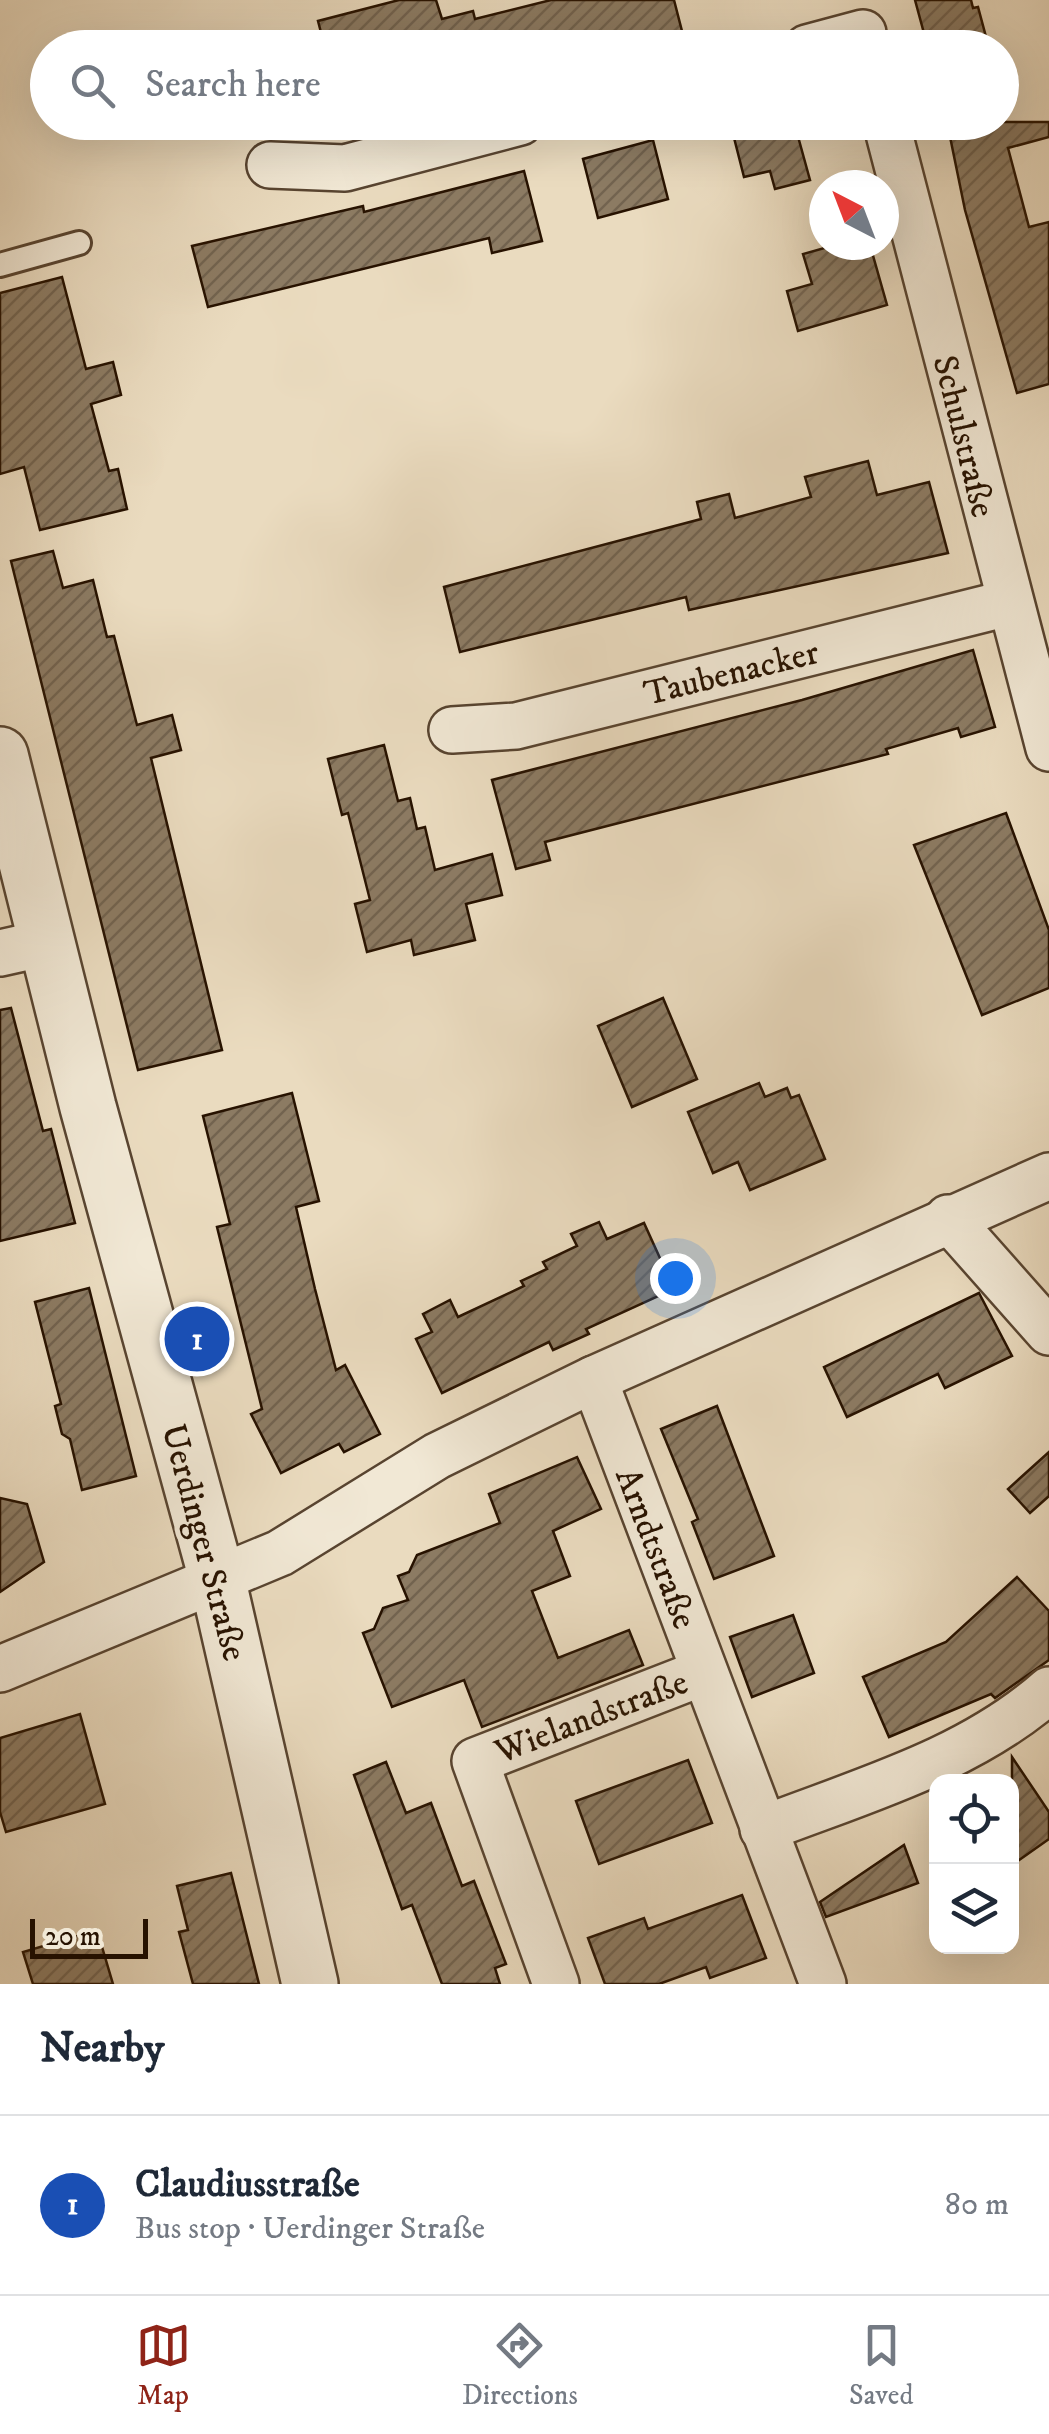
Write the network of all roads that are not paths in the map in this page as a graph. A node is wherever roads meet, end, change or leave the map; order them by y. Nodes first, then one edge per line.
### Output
1 (452, 140) edge
2 (891, 140) edge
3 (270, 165) dead end
4 (79, 244) dead end
5 (0, 266) edge
6 (1008, 603) junction
7 (452, 730) dead end
8 (1049, 748) edge
9 (0, 755) edge
10 (23, 948) edge
11 (1049, 1176) edge
12 (948, 1218) junction
13 (1049, 1332) edge
14 (594, 1379) junction
15 (218, 1582) junction
16 (0, 1669) edge
17 (704, 1672) junction
18 (1049, 1690) edge
19 (762, 1829) junction
20 (310, 1984) edge
21 (556, 1984) edge
22 (823, 1984) edge

1 - 3 street
2 - 6 street, Schulstraße
4 - 5 lane
6 - 7 street, Taubenacker
6 - 8 street, Schulstraße
9 - 10 street, Uerdinger Straße
10 - 15 street, Uerdinger Straße
11 - 12 street
12 - 13 street
12 - 14 street
14 - 15 street
14 - 17 street, Arndtstraße
15 - 16 street
15 - 20 street, Uerdinger Straße
17 - 19 street, Arndtstraße
17 - 21 street, Wielandstraße
18 - 19 street
19 - 22 street, Arndtstraße

